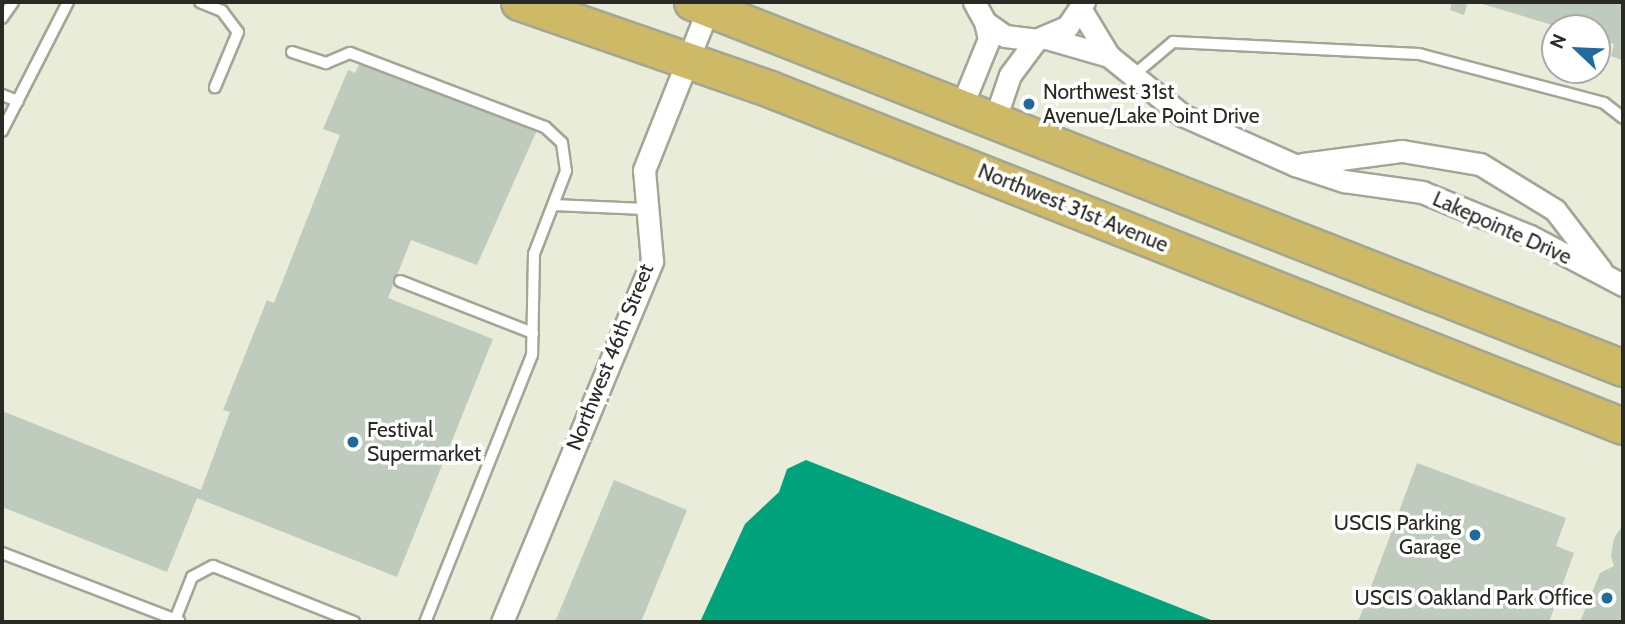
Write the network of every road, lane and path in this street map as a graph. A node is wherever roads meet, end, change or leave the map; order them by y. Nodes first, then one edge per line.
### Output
1 (13, 2) edge
2 (68, 2) edge
3 (200, 2) edge
4 (519, 2) edge
5 (974, 2) edge
6 (701, 5) edge
7 (1083, 6) edge
8 (2, 18) edge
9 (985, 22) junction
10 (1041, 39) junction
11 (292, 52) dead end
12 (1109, 56) junction
13 (689, 59) junction
14 (1135, 74) junction
15 (215, 87) dead end
16 (2, 95) edge
17 (18, 101) junction
18 (962, 105) junction
19 (1623, 118) edge
20 (995, 119) junction
21 (2, 131) edge
22 (1295, 165) junction
23 (553, 205) junction
24 (645, 209) junction
25 (1604, 274) junction
26 (400, 281) dead end
27 (1623, 285) edge
28 (533, 333) junction
29 (1623, 368) edge
30 (1623, 426) edge
31 (2, 553) edge
32 (178, 621) edge
33 (354, 622) edge
34 (425, 622) edge
35 (502, 622) edge

1 - 8 lane
2 - 17 lane
3 - 15 lane
4 - 13 main road, Northwest 31st Avenue
5 - 9 street
6 - 13 street, Northwest 46th Street
6 - 18 main road
7 - 10 street
7 - 12 street
9 - 10 street
9 - 18 street
10 - 12 street
10 - 20 street
11 - 23 lane
12 - 14 street, Lakepointe Drive
13 - 24 street, Northwest 46th Street
13 - 30 main road, Northwest 31st Avenue
14 - 19 lane
14 - 22 street, Lakepointe Drive
16 - 17 lane
17 - 21 lane
18 - 20 main road
20 - 29 main road
22 - 25 street, Lakepointe Drive
22 - 25 street
23 - 24 lane
23 - 28 lane
24 - 35 street, Northwest 46th Street
25 - 27 street, Lakepointe Drive
26 - 28 lane
28 - 34 lane
31 - 32 lane
32 - 33 lane

